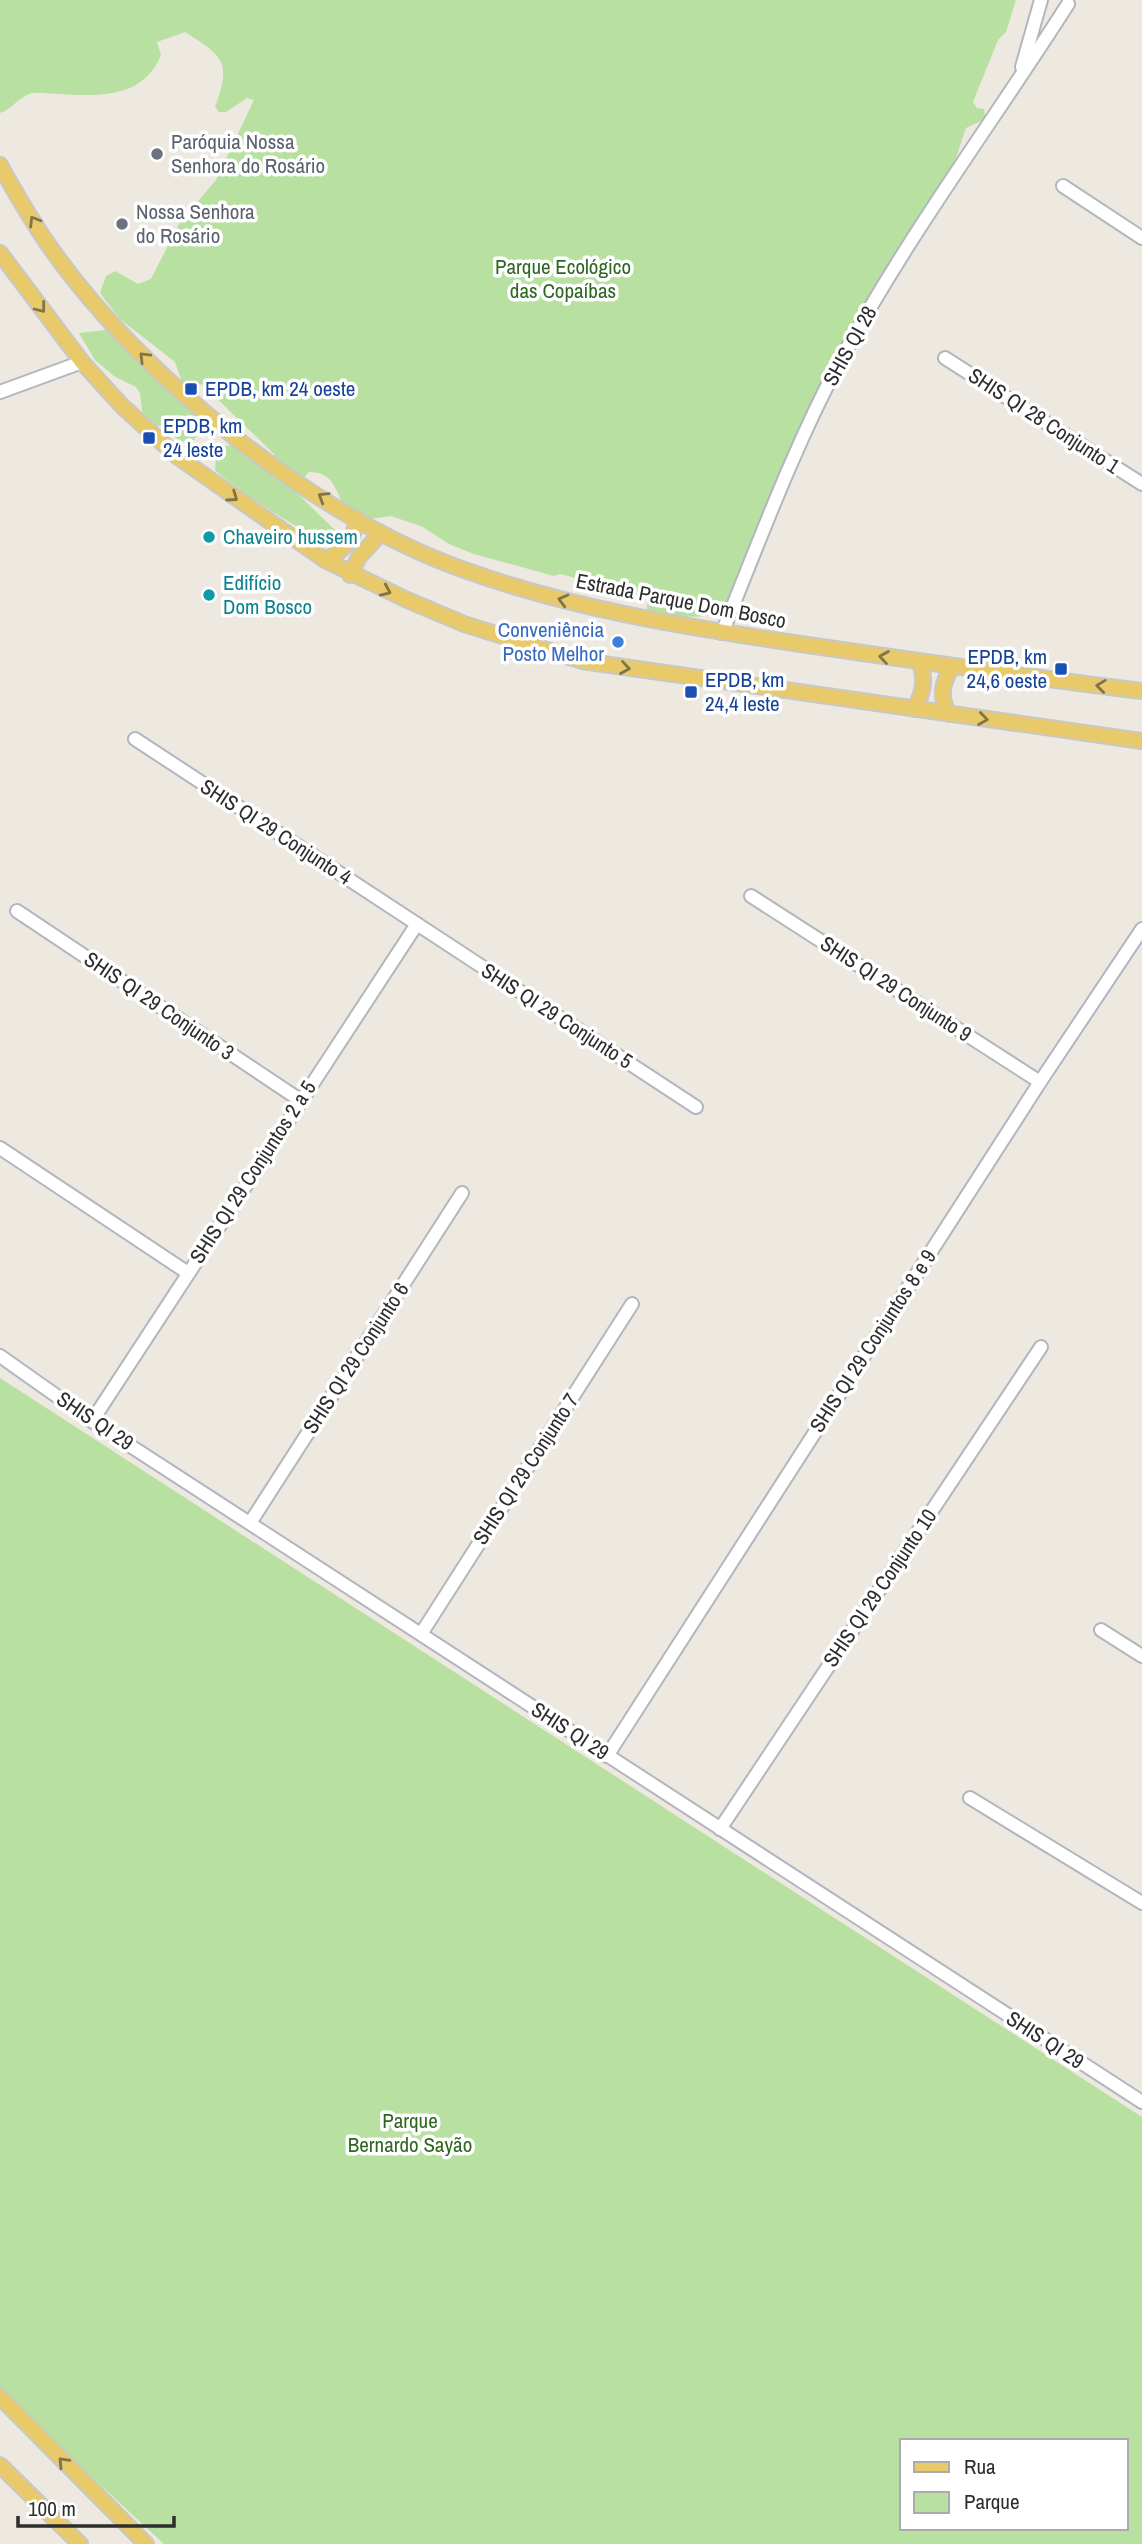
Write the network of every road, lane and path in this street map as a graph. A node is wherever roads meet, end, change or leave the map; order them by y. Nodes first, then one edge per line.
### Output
1 (1041, 0) edge
2 (1046, 0) edge
3 (1070, 2) edge
4 (1019, 81) junction
5 (0, 165) edge
6 (1063, 186) dead end
7 (7, 187) edge
8 (1142, 238) edge
9 (0, 253) edge
10 (945, 358) dead end
11 (82, 362) junction
12 (0, 392) edge
13 (1142, 484) edge
14 (356, 518) junction
15 (381, 533) junction
16 (326, 560) junction
17 (350, 575) junction
18 (722, 633) junction
19 (920, 663) junction
20 (951, 668) junction
21 (1142, 691) edge
22 (915, 709) junction
23 (949, 714) junction
24 (135, 739) dead end
25 (1142, 741) edge
26 (751, 896) dead end
27 (18, 911) dead end
28 (417, 924) junction
29 (1142, 929) edge
30 (1040, 1082) junction
31 (300, 1100) junction
32 (696, 1107) dead end
33 (0, 1148) edge
34 (462, 1193) dead end
35 (188, 1273) junction
36 (632, 1304) dead end
37 (1041, 1347) dead end
38 (0, 1356) edge
39 (92, 1421) junction
40 (250, 1523) junction
41 (1101, 1630) dead end
42 (421, 1634) junction
43 (1142, 1656) edge
44 (607, 1756) junction
45 (970, 1798) dead end
46 (720, 1829) junction
47 (1142, 1903) edge
48 (1142, 2102) edge
49 (0, 2397) edge
50 (0, 2465) edge
51 (80, 2544) edge
52 (146, 2544) edge

1 - 4 street, SHIS QI 28
2 - 3 street
3 - 4 street, SHIS QI 28
4 - 18 street, SHIS QI 28
5 - 7 main road, Estrada Parque Dom Bosco
6 - 8 street
14 -> 7 main road, Estrada Parque Dom Bosco
9 -> 11 main road
10 - 13 street, SHIS QI 28 Conjunto 1
11 - 12 street
11 -> 16 main road
14 - 15 main road, Estrada Parque Dom Bosco
14 - 16 main road
15 - 17 main road
18 -> 15 main road, Estrada Parque Dom Bosco
16 - 17 main road
17 -> 22 main road
19 -> 18 main road, Estrada Parque Dom Bosco
19 - 20 main road, Estrada Parque Dom Bosco
19 - 22 main road
21 -> 20 main road, Estrada Parque Dom Bosco
20 - 23 main road
22 - 23 main road
23 -> 25 main road
24 - 28 street, SHIS QI 29 Conjunto 4
26 - 30 street, SHIS QI 29 Conjunto 9
27 - 31 street, SHIS QI 29 Conjunto 3
28 - 31 street, SHIS QI 29 Conjuntos 2 a 5
28 - 32 street, SHIS QI 29 Conjunto 5
29 - 30 street, SHIS QI 29 Conjuntos 8 e 9
30 - 44 street, SHIS QI 29 Conjuntos 8 e 9
31 - 35 street, SHIS QI 29 Conjuntos 2 a 5
33 - 35 street
34 - 40 street, SHIS QI 29 Conjunto 6
35 - 39 street, SHIS QI 29 Conjuntos 2 a 5
36 - 42 street, SHIS QI 29 Conjunto 7
37 - 46 street, SHIS QI 29 Conjunto 10
38 - 39 street, SHIS QI 29
39 - 40 street, SHIS QI 29
40 - 42 street, SHIS QI 29
41 - 43 street
42 - 44 street, SHIS QI 29
44 - 46 street, SHIS QI 29
45 - 47 street
46 - 48 street, SHIS QI 29
52 -> 49 main road
50 - 51 main road

